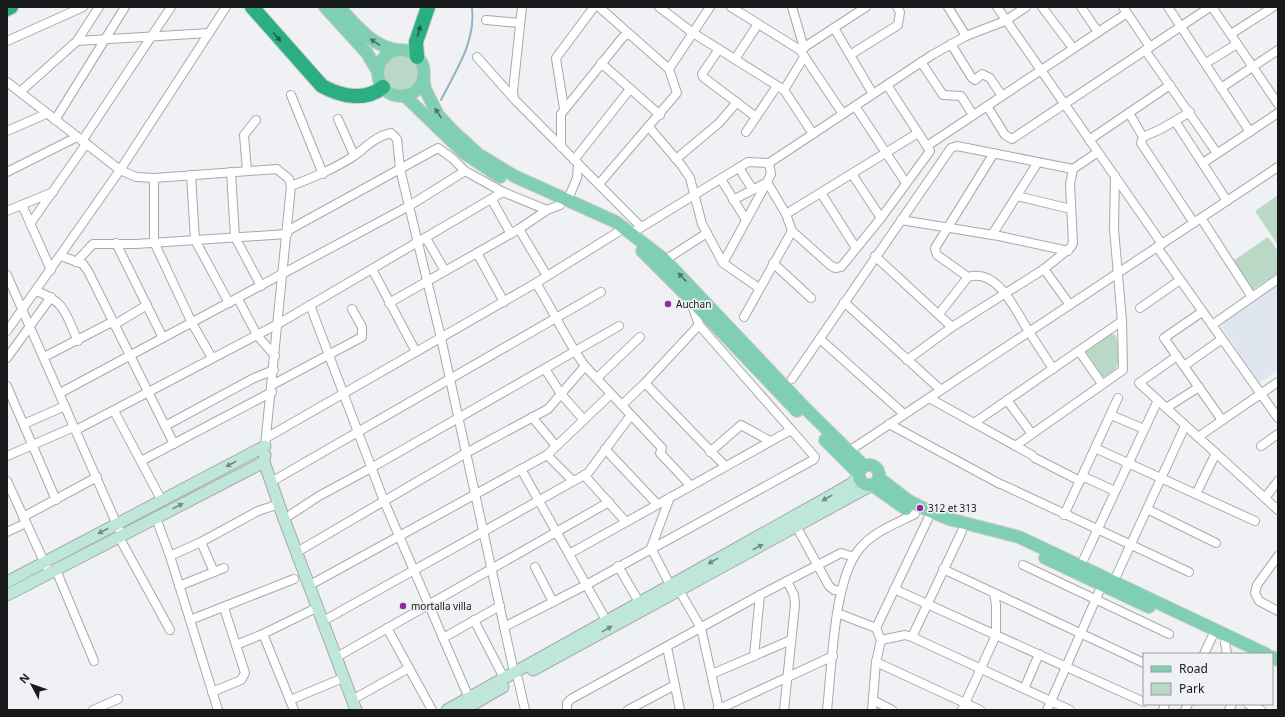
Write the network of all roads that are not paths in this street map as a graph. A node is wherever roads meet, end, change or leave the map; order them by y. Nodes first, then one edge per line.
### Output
1 (11, 7) edge
2 (83, 7) edge
3 (99, 7) edge
4 (125, 7) edge
5 (171, 7) edge
6 (226, 7) edge
7 (252, 7) edge
8 (325, 7) edge
9 (339, 7) edge
10 (428, 7) edge
11 (522, 7) edge
12 (594, 7) edge
13 (598, 7) edge
14 (659, 7) edge
15 (710, 7) edge
16 (731, 7) edge
17 (866, 7) edge
18 (897, 7) edge
19 (948, 7) edge
20 (997, 7) edge
21 (1026, 7) edge
22 (1042, 7) edge
23 (1082, 7) edge
24 (1168, 7) edge
25 (1211, 7) edge
26 (1273, 7) edge
27 (795, 8) edge
28 (7, 9) edge
29 (1125, 10) edge
30 (486, 20) dead end
31 (1005, 21) junction
32 (520, 23) junction
33 (758, 24) junction
34 (1181, 26) junction
35 (834, 28) junction
36 (1098, 32) junction
37 (209, 33) junction
38 (694, 33) junction
39 (628, 34) junction
40 (1231, 34) junction
41 (966, 36) junction
42 (151, 37) junction
43 (105, 40) junction
44 (7, 41) edge
45 (77, 41) junction
46 (951, 44) junction
47 (1237, 44) junction
48 (1073, 48) junction
49 (1147, 48) junction
50 (719, 49) junction
51 (399, 50) junction
52 (1278, 50) edge
53 (803, 52) junction
54 (850, 55) junction
55 (417, 56) junction
56 (477, 57) dead end
57 (735, 59) junction
58 (921, 62) junction
59 (601, 63) junction
60 (1206, 64) junction
61 (1253, 67) junction
62 (669, 69) junction
63 (1040, 70) junction
64 (378, 72) junction
65 (423, 76) junction
66 (7, 82) edge
67 (887, 85) junction
68 (1170, 85) junction
69 (777, 86) junction
70 (383, 87) junction
71 (1222, 88) junction
72 (630, 89) junction
73 (784, 90) junction
74 (20, 92) junction
75 (874, 94) junction
76 (290, 95) dead end
77 (404, 95) junction
78 (1002, 96) junction
79 (514, 98) junction
80 (737, 102) junction
81 (1064, 104) junction
82 (1278, 104) edge
83 (855, 106) junction
84 (987, 106) junction
85 (564, 109) junction
86 (1190, 112) junction
87 (1129, 113) junction
88 (1278, 113) edge
89 (46, 114) junction
90 (843, 114) junction
91 (660, 115) junction
92 (973, 115) junction
93 (756, 117) junction
94 (338, 119) dead end
95 (55, 120) junction
96 (256, 120) dead end
97 (1175, 121) junction
98 (649, 127) junction
99 (7, 131) edge
100 (746, 132) dead end
101 (1250, 132) junction
102 (918, 133) junction
103 (813, 134) junction
104 (1143, 137) junction
105 (1089, 140) junction
106 (82, 141) junction
107 (927, 146) junction
108 (561, 147) junction
109 (1098, 152) junction
110 (886, 153) junction
111 (994, 153) junction
112 (1217, 153) junction
113 (354, 155) junction
114 (676, 159) junction
115 (576, 162) junction
116 (1038, 162) junction
117 (769, 163) junction
118 (1203, 163) junction
119 (1278, 167) edge
120 (739, 168) junction
121 (400, 169) junction
122 (1073, 169) junction
123 (120, 170) junction
124 (247, 171) junction
125 (465, 171) junction
126 (7, 172) edge
127 (231, 172) junction
128 (323, 174) junction
129 (852, 174) junction
130 (191, 175) junction
131 (1114, 176) junction
132 (154, 178) junction
133 (721, 179) junction
134 (767, 182) junction
135 (906, 183) junction
136 (599, 184) junction
137 (291, 186) junction
138 (752, 190) junction
139 (53, 192) junction
140 (503, 192) junction
141 (821, 192) junction
142 (693, 195) junction
143 (1017, 196) junction
144 (492, 200) junction
145 (733, 200) junction
146 (1226, 201) junction
147 (564, 202) junction
148 (22, 205) junction
149 (409, 206) junction
150 (1071, 209) junction
151 (7, 210) edge
152 (547, 210) junction
153 (786, 214) junction
154 (881, 218) junction
155 (746, 220) junction
156 (901, 220) junction
157 (1197, 220) junction
158 (30, 224) junction
159 (946, 228) junction
160 (519, 229) junction
161 (636, 230) junction
162 (792, 231) junction
163 (618, 232) junction
164 (287, 233) junction
165 (707, 233) junction
166 (511, 234) junction
167 (992, 235) junction
168 (235, 237) junction
169 (426, 238) junction
170 (195, 240) junction
171 (154, 242) junction
172 (116, 243) junction
173 (418, 243) junction
174 (1159, 246) junction
175 (856, 248) junction
176 (1068, 251) junction
177 (477, 253) junction
178 (60, 256) junction
179 (875, 256) junction
180 (665, 260) junction
181 (76, 262) junction
182 (723, 263) junction
183 (773, 263) junction
184 (1044, 269) junction
185 (51, 270) junction
186 (372, 270) junction
187 (445, 271) junction
188 (1119, 272) junction
189 (7, 275) edge
190 (283, 275) junction
191 (547, 276) junction
192 (968, 277) junction
193 (1278, 279) edge
194 (1180, 280) junction
195 (427, 281) junction
196 (536, 283) junction
197 (261, 286) junction
198 (758, 288) junction
199 (36, 291) junction
200 (601, 292) dead end
201 (1005, 293) junction
202 (51, 297) junction
203 (1252, 297) junction
204 (811, 298) dead end
205 (238, 299) junction
206 (504, 302) junction
207 (844, 302) junction
208 (229, 303) junction
209 (390, 303) junction
210 (310, 305) junction
211 (696, 305) junction
212 (1070, 305) junction
213 (147, 306) junction
214 (1140, 308) dead end
215 (22, 309) junction
216 (352, 309) dead end
217 (1202, 312) junction
218 (939, 314) junction
219 (557, 317) junction
220 (744, 317) dead end
221 (1122, 321) junction
222 (192, 323) junction
223 (113, 324) junction
224 (278, 324) junction
225 (699, 325) junction
226 (1212, 325) junction
227 (30, 326) junction
228 (619, 326) dead end
229 (952, 327) junction
230 (7, 332) edge
231 (1029, 332) junction
232 (257, 335) junction
233 (640, 337) dead end
234 (163, 338) junction
235 (440, 338) junction
236 (820, 339) junction
237 (1222, 340) junction
238 (78, 341) junction
239 (1079, 351) junction
240 (416, 352) junction
241 (575, 352) junction
242 (329, 355) junction
243 (130, 356) junction
244 (275, 356) junction
245 (1177, 356) junction
246 (44, 357) junction
247 (7, 358) edge
248 (212, 358) junction
249 (907, 360) junction
250 (585, 366) junction
251 (1184, 366) junction
252 (1053, 368) junction
253 (545, 369) junction
254 (274, 370) junction
255 (597, 378) junction
256 (450, 379) junction
257 (792, 379) dead end
258 (1278, 382) edge
259 (645, 383) junction
260 (1102, 384) junction
261 (7, 386) edge
262 (1199, 387) junction
263 (272, 389) junction
264 (941, 390) junction
265 (148, 392) junction
266 (60, 393) junction
267 (343, 393) junction
268 (560, 394) junction
269 (611, 394) junction
270 (1261, 394) junction
271 (929, 398) junction
272 (1118, 398) dead end
273 (1007, 400) junction
274 (1158, 400) junction
275 (622, 405) junction
276 (65, 406) junction
277 (1166, 408) junction
278 (114, 410) junction
279 (631, 414) junction
280 (904, 414) junction
281 (1111, 415) junction
282 (532, 417) junction
283 (458, 418) junction
284 (1278, 418) edge
285 (584, 420) junction
286 (1222, 420) junction
287 (974, 423) junction
288 (24, 424) junction
289 (889, 424) junction
290 (165, 426) junction
291 (1186, 426) junction
292 (75, 428) junction
293 (1144, 429) junction
294 (791, 430) junction
295 (358, 432) junction
296 (1032, 434) junction
297 (1278, 434) edge
298 (1198, 437) junction
299 (770, 441) junction
300 (266, 442) junction
301 (174, 444) junction
302 (33, 445) junction
303 (556, 446) junction
304 (1015, 446) junction
305 (1261, 446) dead end
306 (1095, 448) junction
307 (605, 449) junction
308 (849, 451) junction
309 (710, 452) junction
310 (466, 453) junction
311 (1216, 453) junction
312 (547, 454) junction
313 (7, 456) edge
314 (141, 461) junction
315 (264, 462) junction
316 (1128, 463) junction
317 (725, 466) junction
318 (371, 468) junction
319 (521, 469) junction
320 (860, 472) junction
321 (584, 475) junction
322 (97, 477) junction
323 (1081, 478) junction
324 (1161, 478) junction
325 (7, 481) edge
326 (572, 481) junction
327 (1278, 481) edge
328 (271, 482) junction
329 (874, 483) junction
330 (691, 486) junction
331 (1115, 491) junction
332 (9, 493) edge
333 (475, 494) junction
334 (1196, 494) junction
335 (670, 497) junction
336 (1265, 498) junction
337 (56, 500) junction
338 (538, 500) junction
339 (162, 501) junction
340 (384, 501) junction
341 (609, 502) junction
342 (279, 504) junction
343 (657, 504) junction
344 (1147, 509) junction
345 (1278, 510) edge
346 (916, 514) junction
347 (1064, 515) junction
348 (156, 518) junction
349 (284, 519) junction
350 (928, 519) junction
351 (25, 520) junction
352 (1256, 521) dead end
353 (626, 522) junction
354 (118, 524) junction
355 (796, 526) junction
356 (1097, 530) junction
357 (483, 531) junction
358 (962, 531) junction
359 (7, 532) edge
360 (556, 532) junction
361 (121, 536) junction
362 (399, 536) junction
363 (202, 542) junction
364 (1216, 543) dead end
365 (1130, 544) junction
366 (652, 548) junction
367 (297, 552) junction
368 (569, 554) junction
369 (170, 556) junction
370 (1278, 556) edge
371 (854, 557) junction
372 (44, 561) junction
373 (816, 565) junction
374 (1023, 565) dead end
375 (1081, 565) junction
376 (618, 566) junction
377 (535, 567) dead end
378 (224, 568) dead end
379 (491, 569) junction
380 (414, 570) junction
381 (943, 570) junction
382 (53, 571) junction
383 (214, 572) junction
384 (1189, 572) dead end
385 (294, 579) dead end
386 (786, 581) junction
387 (1114, 581) junction
388 (7, 582) edge
389 (310, 585) junction
390 (586, 585) junction
391 (1102, 585) junction
392 (180, 586) junction
393 (674, 587) junction
394 (894, 589) junction
395 (841, 591) junction
396 (994, 593) junction
397 (7, 595) edge
398 (760, 595) junction
399 (1096, 599) junction
400 (553, 602) junction
401 (639, 602) junction
402 (927, 603) junction
403 (428, 604) junction
404 (500, 606) junction
405 (318, 607) junction
406 (224, 608) junction
407 (1278, 611) edge
408 (837, 613) junction
409 (190, 620) junction
410 (474, 620) junction
411 (606, 620) junction
412 (323, 621) junction
413 (504, 627) junction
414 (387, 628) junction
415 (701, 628) junction
416 (876, 628) junction
417 (170, 630) dead end
418 (263, 634) junction
419 (1080, 634) junction
420 (1170, 634) dead end
421 (996, 635) junction
422 (912, 637) junction
423 (1212, 637) junction
424 (443, 638) junction
425 (791, 640) junction
426 (880, 640) junction
427 (236, 645) junction
428 (667, 647) junction
429 (1226, 648) edge
430 (1204, 653) edge
431 (1245, 653) edge
432 (1264, 653) edge
433 (1039, 654) junction
434 (754, 656) junction
435 (833, 656) junction
436 (335, 658) junction
437 (94, 661) dead end
438 (876, 662) junction
439 (1143, 663) edge
440 (1066, 666) junction
441 (409, 668) junction
442 (980, 670) junction
443 (712, 674) junction
444 (516, 675) junction
445 (788, 676) junction
446 (343, 678) junction
447 (504, 678) junction
448 (675, 685) junction
449 (1024, 689) junction
450 (212, 692) junction
451 (469, 698) junction
452 (118, 699) dead end
453 (290, 700) junction
454 (873, 700) junction
455 (1051, 701) junction
456 (1143, 702) edge
457 (354, 705) edge
458 (1250, 705) edge
459 (964, 707) edge
460 (722, 709) edge
461 (93, 710) edge
462 (218, 710) edge
463 (294, 710) edge
464 (432, 710) edge
465 (447, 710) edge
466 (463, 710) edge
467 (525, 710) edge
468 (567, 710) edge
469 (628, 710) edge
470 (680, 710) edge
471 (784, 710) edge
472 (827, 710) edge
473 (872, 710) edge
474 (892, 710) edge
475 (980, 710) edge
476 (1047, 710) edge
477 (1070, 710) edge
478 (1262, 710) edge

1 - 28 highway
2 - 44 street
3 - 45 street
4 - 43 street
5 - 42 street
6 - 37 street
7 -> 70 highway
8 - 64 main road
51 -> 9 main road
55 -> 10 highway
11 - 32 street
12 - 85 street
13 - 39 street
14 - 38 street
15 - 38 street
16 - 33 street
17 - 35 street
18 - 54 street
19 - 41 street
20 - 31 street
21 - 31 street
22 - 48 street
23 - 36 street
24 - 34 street
25 - 34 street
25 - 40 street
26 - 40 street
27 - 53 street
29 - 36 street
29 - 49 street
30 - 32 street
31 - 41 street
31 - 63 street
32 - 79 street
33 - 53 street
33 - 57 street
34 - 49 street
34 - 60 street
35 - 53 street
35 - 54 street
36 - 48 street
37 - 42 street
37 - 123 street
38 - 50 street
38 - 62 street
39 - 59 street
39 - 62 street
40 - 47 street
41 - 46 street
42 - 43 street
42 - 106 street
43 - 45 street
43 - 95 street
45 - 74 street
46 - 58 street
46 - 78 street
47 - 60 street
47 - 61 street
48 - 63 street
49 - 68 street
49 - 81 street
50 - 57 street
50 - 80 street
51 - 55 main road
51 - 64 main road
52 - 61 street
53 - 73 street
53 - 90 street
54 - 75 street
55 - 65 main road
56 - 79 street
57 - 69 street
58 - 67 street
58 - 92 street
59 - 72 street
59 - 85 street
60 - 71 street
61 - 71 street
61 - 82 street
62 - 91 street
63 - 78 street
63 - 81 street
64 - 70 main road
65 - 77 main road
147 -> 65 main road
66 - 74 street
67 - 75 street
67 - 102 street
68 - 86 street
68 - 87 street
69 - 73 street
69 - 93 street
70 - 77 main road
71 - 101 street
72 - 91 street
72 - 115 street
73 - 103 street
74 - 89 street
75 - 83 street
76 - 128 street
77 - 147 main road
78 - 84 street
79 - 108 street
80 - 93 street
80 - 114 street
81 - 84 street
81 - 105 street
83 - 90 street
83 - 110 street
84 - 92 street
85 - 108 street
86 - 97 street
86 - 112 street
87 - 104 street
87 - 105 street
88 - 101 street
89 - 95 street
89 - 99 street
90 - 103 street
91 - 98 street
92 - 107 street
93 - 100 street
94 - 113 street
95 - 106 street
96 - 124 street
97 - 104 street
97 - 118 street
98 - 114 street
98 - 136 street
101 - 112 street
102 - 107 street
102 - 110 street
103 - 117 street
104 - 157 street
105 - 109 street
106 - 123 street
106 - 126 street
106 - 139 street
107 - 135 street
108 - 115 street
109 - 122 street
109 - 131 street
110 - 129 street
110 - 135 street
111 - 116 street
111 - 156 street
111 - 159 street
112 - 118 street
113 - 121 street
113 - 128 street
114 - 142 street
115 - 136 street
115 - 147 street
116 - 122 street
116 - 143 street
117 - 120 street
117 - 134 street
118 - 146 street
119 - 146 street
120 - 133 street
120 - 138 street
121 - 125 street
121 - 149 street
121 - 164 street
122 - 150 street
123 - 132 street
123 - 178 street
124 - 127 street
124 - 137 street
125 - 140 street
125 - 149 street
127 - 130 street
127 - 168 street
128 - 137 street
129 - 141 street
129 - 154 street
130 - 132 street
130 - 170 street
131 - 174 street
131 - 188 street
132 - 171 street
133 - 142 street
133 - 145 street
134 - 138 street
134 - 153 street
134 - 155 street
135 - 154 street
136 - 161 street
137 - 164 street
138 - 145 street
139 - 148 street
139 - 158 street
140 - 144 street
140 - 152 street
141 - 153 street
141 - 175 street
142 - 161 street
142 - 165 street
143 - 150 street
143 - 167 street
144 - 166 street
144 - 169 street
145 - 155 street
146 - 157 street
147 - 152 street
147 - 161 main road
147 - 163 main road
148 - 151 street
148 - 158 street
149 - 173 street
149 - 190 street
150 - 176 street
152 - 160 street
153 - 162 street
154 - 175 street
155 - 182 street
156 - 159 street
156 - 179 street
157 - 174 street
157 - 203 street
158 - 185 street
159 - 167 street
159 - 192 street
160 - 166 street
160 - 191 street
161 - 180 main road
162 - 175 street
162 - 183 street
163 - 191 street
163 - 211 main road
164 - 168 street
164 - 190 street
165 - 180 street
165 - 182 street
166 - 177 street
167 - 176 street
168 - 170 street
168 - 197 street
169 - 173 street
169 - 187 street
170 - 171 street
170 - 208 street
171 - 172 street
171 - 222 street
172 - 181 street
172 - 213 street
173 - 186 street
173 - 195 street
174 - 188 street
174 - 194 street
176 - 184 street
177 - 187 street
177 - 206 street
178 - 181 street
178 - 185 street
179 - 207 street
179 - 218 street
308 -> 180 main road
181 - 223 street
182 - 198 street
183 - 198 street
183 - 204 street
184 - 201 street
184 - 212 street
185 - 199 street
186 - 209 street
186 - 210 street
187 - 195 street
188 - 212 street
188 - 221 street
189 - 215 street
190 - 197 street
190 - 224 street
191 - 196 street
192 - 201 street
192 - 218 street
193 - 203 street
194 - 214 street
194 - 217 street
195 - 209 street
195 - 235 street
196 - 206 street
196 - 219 street
197 - 205 street
198 - 220 street
199 - 202 street
199 - 215 street
200 - 219 street
201 - 229 street
201 - 231 street
202 - 227 street
202 - 238 street
203 - 226 street
205 - 208 street
205 - 232 street
206 - 235 street
207 - 236 street
207 - 249 street
208 - 222 street
209 - 240 street
210 - 224 street
210 - 242 street
211 - 225 street
211 - 320 main road
212 - 231 street
213 - 223 street
213 - 234 street
215 - 227 street
215 - 230 street
216 - 242 street
217 - 226 street
217 - 245 street
218 - 229 street
219 - 241 street
219 - 256 street
221 - 239 street
221 - 260 street
222 - 234 street
222 - 248 street
223 - 238 street
223 - 243 street
224 - 232 street
224 - 244 street
225 - 259 street
225 - 294 street
226 - 237 street
227 - 246 street
227 - 247 street
228 - 241 street
229 - 249 street
231 - 252 street
231 - 264 street
232 - 244 street
232 - 248 street
233 - 255 street
234 - 243 street
235 - 240 street
235 - 256 street
236 - 257 street
236 - 280 street
237 - 251 street
237 - 270 street
238 - 246 street
239 - 252 street
239 - 260 street
240 - 267 street
241 - 250 street
241 - 253 street
242 - 263 street
242 - 267 street
243 - 265 street
243 - 266 street
244 - 254 street
245 - 251 street
245 - 274 street
246 - 266 street
248 - 265 street
249 - 264 street
250 - 255 street
250 - 268 street
251 - 262 street
252 - 273 street
253 - 268 street
253 - 283 street
254 - 263 street
254 - 290 street
255 - 269 street
256 - 283 street
256 - 295 street
258 - 270 street
259 - 275 street
259 - 309 street
260 - 296 street
261 - 288 street
262 - 277 street
262 - 286 street
263 - 300 street
263 - 301 street
264 - 271 street
265 - 278 street
265 - 290 street
266 - 276 street
267 - 295 street
267 - 300 street
268 - 282 street
268 - 285 street
269 - 275 street
269 - 285 street
270 - 284 street
270 - 286 street
271 - 280 street
271 - 287 street
272 - 281 street
273 - 287 street
273 - 296 street
274 - 277 street
274 - 293 street
275 - 279 street
276 - 288 street
276 - 292 street
277 - 291 street
278 - 292 street
278 - 314 street
279 - 307 street
279 - 330 street
280 - 289 street
281 - 293 street
281 - 306 street
282 - 303 street
282 - 310 street
283 - 310 street
283 - 318 street
285 - 303 street
286 - 298 street
287 - 304 street
288 - 302 street
289 - 308 street
289 - 347 street
290 - 301 street
291 - 298 street
291 - 324 street
292 - 302 street
292 - 322 street
293 - 316 street
294 - 299 street
294 - 366 street
295 - 318 street
295 - 328 street
296 - 304 street
297 - 305 street
298 - 311 street
299 - 309 street
299 - 317 street
300 - 315 street
300 -> 339 street
301 - 314 street
302 - 313 street
302 - 337 street
303 - 312 street
304 - 323 street
306 - 316 street
306 - 323 street
307 - 321 street
307 - 343 street
308 - 320 main road
309 - 317 street
310 - 333 street
310 - 340 street
311 - 334 street
311 - 336 street
312 - 319 street
312 - 326 street
314 - 339 street
315 - 328 street
348 -> 315 street
316 - 324 street
316 - 331 street
317 - 330 street
318 - 340 street
318 - 349 street
319 - 333 street
319 - 338 street
320 - 329 main road
320 - 329 main road
320 -> 393 street
321 - 326 street
321 - 341 street
322 - 337 street
322 - 354 street
323 - 331 street
323 - 347 street
324 - 334 street
324 - 344 street
325 - 332 street
326 - 338 street
327 - 336 street
328 - 342 street
329 - 346 main road
329 - 355 street
329 - 375 main road
330 - 335 street
331 - 356 street
332 - 351 street
333 - 357 street
333 - 362 street
334 - 352 street
335 - 343 street
335 - 366 street
336 - 345 street
337 - 351 street
338 - 357 street
338 - 360 street
339 - 354 street
340 - 362 street
340 - 367 street
341 - 353 street
341 - 360 street
342 - 349 street
342 - 363 street
343 - 353 street
344 - 364 street
344 - 365 street
346 - 350 main road
346 - 371 street
347 - 356 street
348 - 361 street
348 - 369 street
349 - 367 street
350 - 358 main road
350 - 394 street
351 - 359 street
351 - 372 street
353 - 368 street
354 - 361 street
354 -> 372 street
355 - 373 street
393 -> 355 street
356 - 365 street
356 - 375 street
357 - 379 street
357 - 380 street
358 - 381 street
358 - 391 main road
360 - 368 street
360 - 379 street
361 - 382 street
361 - 417 street
362 - 380 street
362 - 389 street
363 - 369 street
363 - 383 street
365 - 384 street
365 - 387 street
366 - 376 street
366 - 393 street
367 - 389 street
368 - 390 street
369 - 392 street
370 - 407 street
371 - 373 street
371 - 395 street
372 - 382 street
372 - 388 street
373 - 386 street
373 - 395 street
374 - 399 street
375 - 387 main road
376 - 390 street
376 - 401 street
377 - 400 street
378 - 383 street
379 - 403 street
379 - 404 street
380 - 403 street
380 - 412 street
381 - 396 street
381 - 402 street
382 - 397 street
382 - 437 street
383 - 392 street
385 - 406 street
386 - 398 street
386 - 425 street
387 - 432 main road
389 - 405 street
390 - 400 street
390 - 411 street
391 - 399 street
391 - 423 main road
392 - 409 street
393 - 401 street
393 - 415 street
444 -> 393 street
394 - 402 street
394 - 416 street
395 - 408 street
396 - 419 street
396 - 421 street
398 - 415 street
398 - 434 street
399 - 419 street
399 - 420 street
400 - 413 street
401 - 411 street
402 - 421 street
402 - 422 street
403 - 414 street
403 - 424 street
404 - 410 street
404 - 413 street
405 - 412 street
405 - 418 street
406 - 409 street
406 - 427 street
408 - 416 street
408 - 435 street
409 - 450 street
410 - 424 street
410 - 447 street
411 - 444 street
412 - 436 street
413 - 444 street
414 - 436 street
414 - 441 street
415 - 428 street
415 - 443 street
416 - 426 street
418 - 427 street
418 - 453 street
419 - 439 street
419 - 440 street
421 - 433 street
421 - 442 street
422 - 426 street
422 - 442 street
423 - 429 main road
423 - 430 street
424 - 451 street
425 - 434 street
425 - 445 street
426 - 438 street
427 - 450 street
428 - 448 street
428 - 468 street
429 - 431 main road
433 - 440 street
433 - 449 street
434 - 443 street
435 - 445 street
435 - 472 street
436 - 446 street
438 - 454 street
438 - 459 street
440 - 455 street
440 - 456 street
441 - 457 street
441 - 464 street
442 - 449 street
442 - 459 street
443 - 460 street
444 - 447 street
444 - 466 street
444 - 467 street
445 - 460 street
445 - 471 street
446 - 453 street
446 - 457 street
447 - 451 street
448 - 469 street
448 - 470 street
449 - 455 street
450 - 462 street
451 - 465 street
452 - 461 street
453 - 463 street
454 - 473 street
454 - 474 street
455 - 476 street
455 - 477 street
458 - 478 street
459 - 475 street

